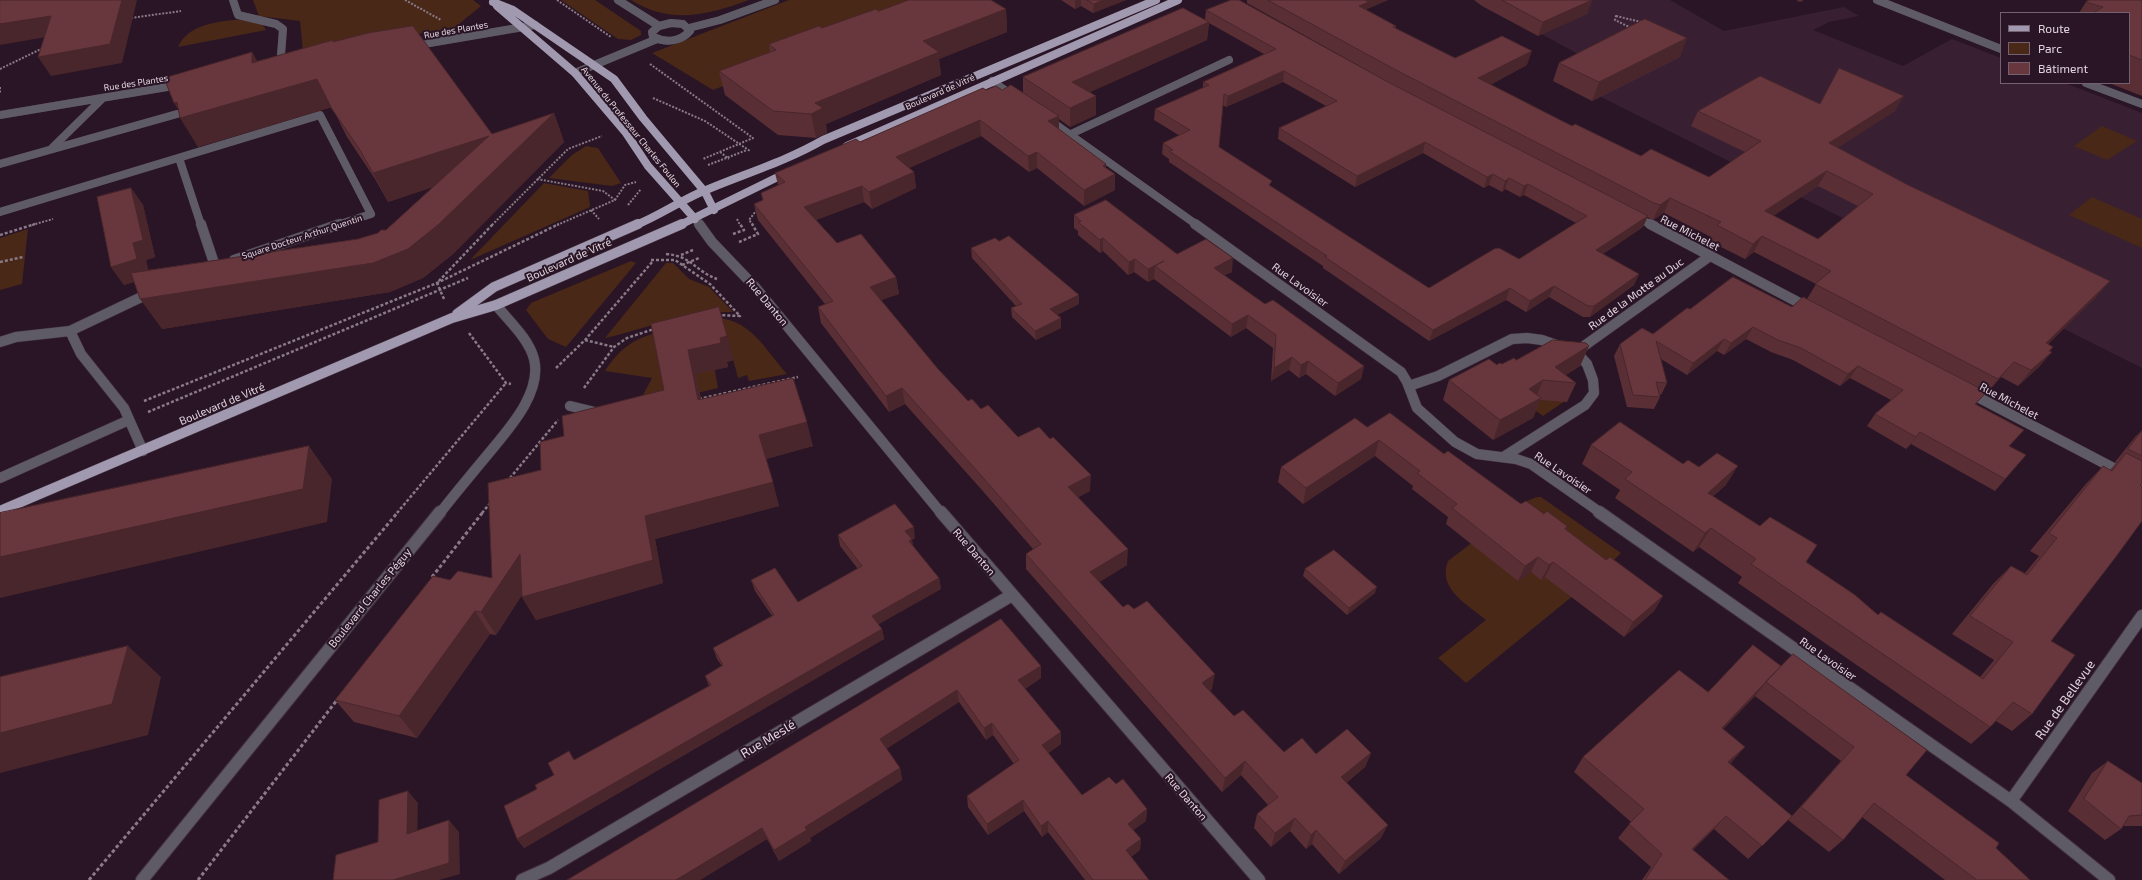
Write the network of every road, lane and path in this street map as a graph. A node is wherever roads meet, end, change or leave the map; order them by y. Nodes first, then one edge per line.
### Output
1 (233, 0) edge
2 (405, 0) edge
3 (618, 0) edge
4 (775, 0) edge
5 (1156, 0) edge
6 (1178, 0) edge
7 (1877, 0) edge
8 (491, 1) edge
9 (180, 12) dead end
10 (127, 18) dead end
11 (1629, 19) junction
12 (535, 25) junction
13 (659, 26) junction
14 (1638, 26) edge
15 (520, 27) junction
16 (689, 28) junction
17 (470, 37) junction
18 (657, 39) junction
19 (48, 46) edge
20 (402, 48) edge
21 (2000, 49) edge
22 (1229, 60) dead end
23 (593, 64) junction
24 (280, 68) edge
25 (0, 69) edge
26 (575, 73) junction
27 (992, 81) junction
28 (188, 84) edge
29 (2089, 84) edge
30 (0, 87) edge
31 (687, 91) dead end
32 (0, 92) edge
33 (103, 98) junction
34 (1021, 101) edge
35 (2142, 104) edge
36 (1040, 113) edge
37 (177, 114) edge
38 (0, 116) edge
39 (1071, 134) junction
40 (602, 136) dead end
41 (842, 148) edge
42 (51, 149) junction
43 (747, 150) dead end
44 (720, 152) dead end
45 (179, 158) junction
46 (0, 164) edge
47 (703, 167) dead end
48 (794, 170) edge
49 (537, 179) junction
50 (637, 182) dead end
51 (626, 185) dead end
52 (705, 192) junction
53 (615, 200) junction
54 (680, 202) junction
55 (714, 210) junction
56 (0, 212) edge
57 (1626, 212) edge
58 (695, 219) junction
59 (627, 230) junction
60 (639, 243) junction
61 (1710, 256) junction
62 (23, 257) dead end
63 (653, 261) dead end
64 (0, 262) edge
65 (682, 265) dead end
66 (470, 278) dead end
67 (719, 280) dead end
68 (438, 283) junction
69 (159, 289) edge
70 (441, 290) junction
71 (496, 305) junction
72 (1819, 313) edge
73 (715, 315) edge
74 (452, 318) junction
75 (656, 328) edge
76 (70, 330) junction
77 (585, 340) junction
78 (0, 342) edge
79 (614, 347) junction
80 (1576, 352) junction
81 (798, 376) dead end
82 (506, 383) dead end
83 (1410, 386) junction
84 (1959, 387) edge
85 (533, 390) junction
86 (582, 391) dead end
87 (696, 400) edge
88 (570, 406) dead end
89 (124, 408) junction
90 (608, 415) edge
91 (129, 420) junction
92 (143, 451) junction
93 (1505, 456) junction
94 (0, 478) edge
95 (2142, 483) edge
96 (0, 511) edge
97 (1012, 595) junction
98 (2142, 616) edge
99 (2011, 801) junction
100 (89, 880) edge
101 (142, 880) edge
102 (522, 880) edge
103 (1259, 880) edge
104 (2109, 880) edge

1 - 24 street
2 - 17 path
3 - 13 street
4 - 16 street
5 - 52 main road, Boulevard de Vitré
6 - 27 main road, Boulevard de Vitré
7 - 21 street
8 - 12 main road, Avenue du Professeur Charles Foulon
8 - 15 main road, Avenue du Professeur Charles Foulon
9 - 10 path
11 - 11 path
11 - 14 path
12 - 15 street, Rue des Plantes
12 - 23 main road, Avenue du Professeur Charles Foulon
13 - 16 street
13 - 18 street
15 - 17 street, Rue des Plantes
15 - 26 main road, Avenue du Professeur Charles Foulon
16 - 18 street
17 - 20 street, Rue des Plantes
18 - 23 street
19 - 25 path
22 - 39 street
23 - 26 street
23 - 52 main road, Avenue du Professeur Charles Foulon
26 - 54 main road, Avenue du Professeur Charles Foulon
27 - 34 street
27 - 41 main road, Boulevard de Vitré
28 - 33 street, Rue des Plantes
29 - 35 street
30 - 32 path
31 - 44 path
33 - 38 street, Rue des Plantes
33 - 42 street
36 - 39 street, Rue Lavoisier
37 - 42 street
39 - 83 street, Rue Lavoisier
40 - 49 path
42 - 46 street
43 - 47 path
45 - 45 street, Square Docteur Arthur Quentin
45 - 56 street, Square Docteur Arthur Quentin
48 - 55 main road, Boulevard de Vitré
49 - 53 path
49 - 68 path
50 - 59 path
51 - 53 path
52 - 54 main road, Boulevard de Vitré
52 - 55 main road
53 - 68 path
54 - 58 main road
54 - 59 main road, Boulevard de Vitré
55 - 58 main road, Boulevard de Vitré
57 - 61 street, Rue Michelet
58 - 60 main road, Boulevard de Vitré
58 - 97 street, Rue Danton
59 - 74 main road, Boulevard de Vitré
60 - 67 path
60 - 71 main road, Boulevard de Vitré
61 - 72 street, Rue Michelet
61 - 80 street, Rue de la Motte au Duc
62 - 64 path
63 - 77 path
65 - 73 path
66 - 70 path
68 - 70 path
68 - 89 path
69 - 76 street
70 - 74 path
70 - 91 path
71 - 74 main road, Boulevard de Vitré
71 - 85 street, Boulevard Charles Péguy
74 - 92 main road, Boulevard de Vitré
75 - 79 path
76 - 78 street
76 - 89 street
77 - 79 path
77 - 85 path
79 - 86 path
80 - 83 street
80 - 93 street
81 - 87 path
82 - 100 path
83 - 93 street, Rue Lavoisier
84 - 95 street, Rue Michelet
85 - 101 street, Boulevard Charles Péguy
88 - 90 street
89 - 91 street
91 - 92 street
91 - 94 street
92 - 96 main road, Boulevard de Vitré
93 - 99 street, Rue Lavoisier
97 - 102 street, Rue Meslé
97 - 103 street, Rue Danton
98 - 99 street, Rue de Bellevue
99 - 104 street, Rue Lavoisier

